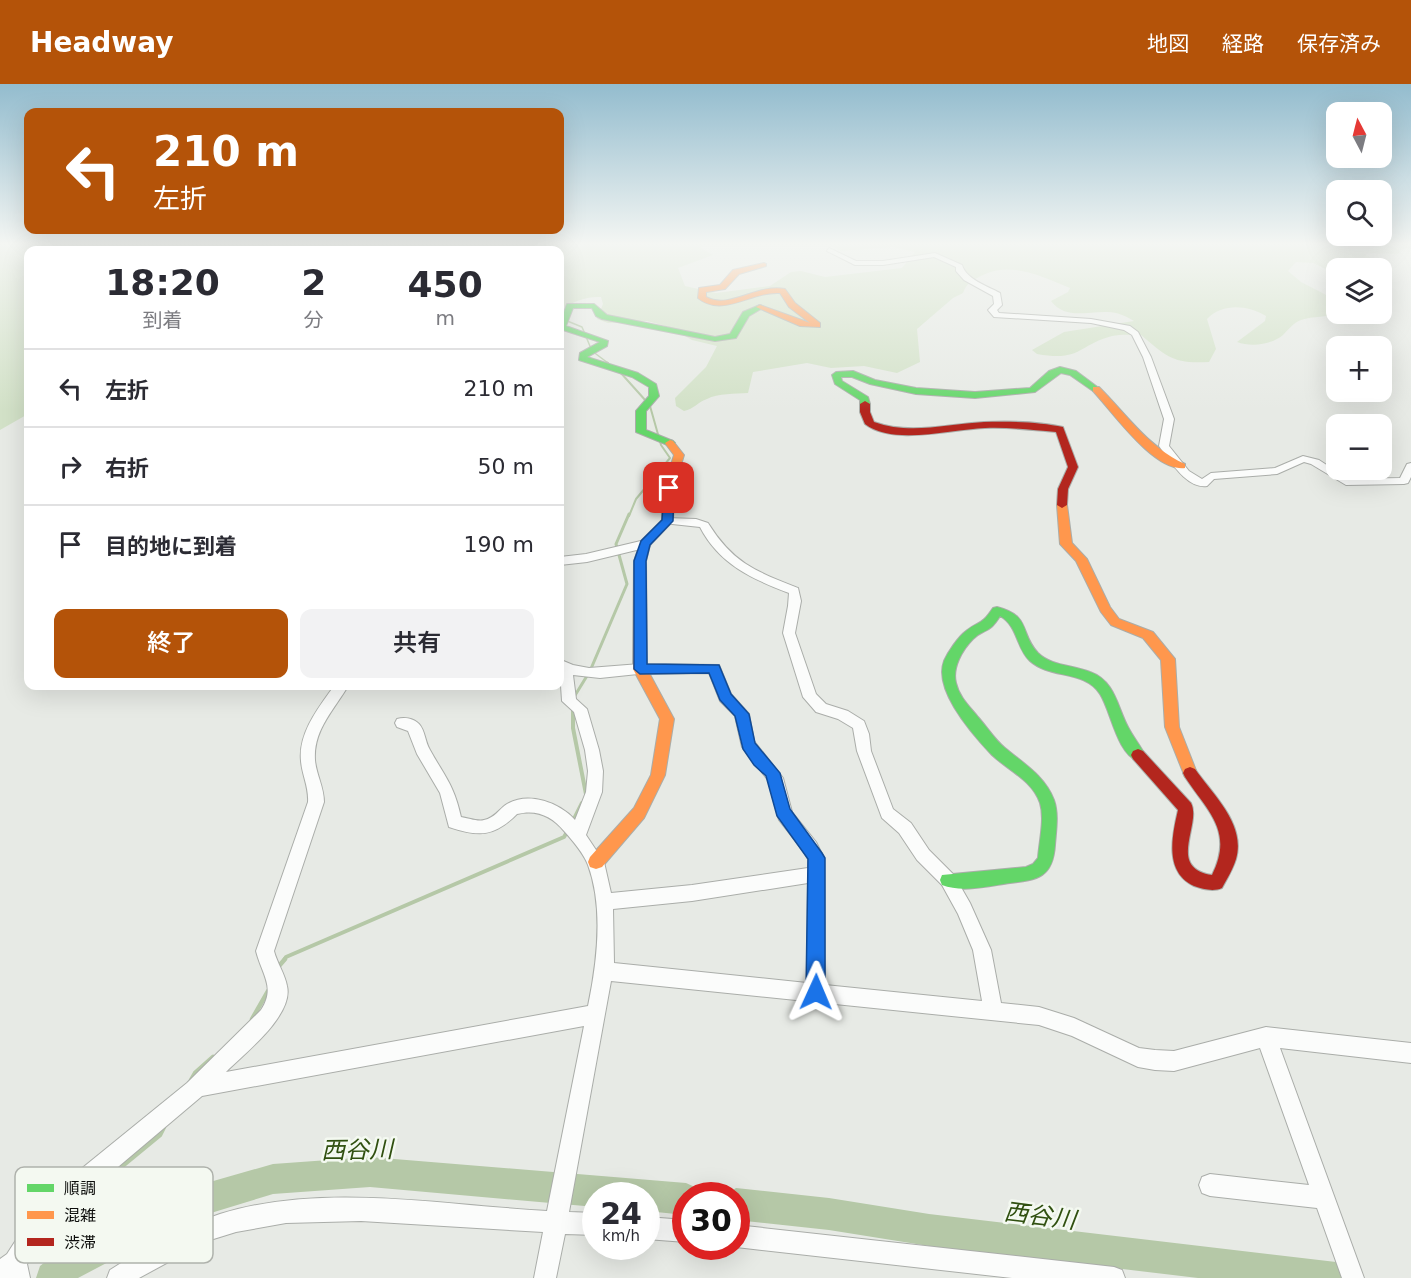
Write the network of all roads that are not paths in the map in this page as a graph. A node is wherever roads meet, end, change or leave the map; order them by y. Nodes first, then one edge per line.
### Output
1 (703, 299) edge
2 (739, 299) edge
3 (788, 299) edge
4 (997, 299) edge
5 (564, 322) edge
6 (564, 328) edge
7 (1181, 466) junction
8 (1411, 466) edge
9 (667, 521) junction
10 (645, 544) junction
11 (564, 561) edge
12 (564, 666) edge
13 (641, 670) junction
14 (564, 673) edge
15 (338, 690) edge
16 (402, 723) dead end
17 (578, 836) junction
18 (596, 862) junction
19 (817, 874) junction
20 (948, 880) junction
21 (604, 902) junction
22 (604, 971) junction
23 (816, 992) junction
24 (993, 1010) junction
25 (596, 1014) junction
26 (1266, 1037) junction
27 (1411, 1053) edge
28 (197, 1087) junction
29 (101, 1167) edge
30 (1210, 1185) dead end
31 (1325, 1198) junction
32 (555, 1223) junction
33 (582, 1224) edge
34 (213, 1229) edge
35 (750, 1238) edge
36 (144, 1263) edge
37 (1035, 1273) edge
38 (118, 1278) edge
39 (545, 1278) edge
40 (1114, 1278) edge
41 (1353, 1278) edge

1 - 2 street
3 - 5 street
4 - 7 street
6 - 9 street
7 - 8 street
7 - 20 street
9 - 10 street
9 - 20 street
10 - 11 street
10 - 13 street
12 - 13 street
13 - 18 street
13 - 19 street
14 - 17 street
15 - 28 street
16 - 17 street
17 - 18 street
18 - 21 street
19 - 21 street
19 - 23 street
20 - 24 street
21 - 22 street
22 - 23 street
22 - 25 street
23 - 24 street
24 - 26 street
25 - 28 street
25 - 32 street
26 - 27 street
26 - 31 street
28 - 29 street
30 - 31 street
31 - 41 street
32 - 33 street
32 - 34 street
32 - 39 street
35 - 37 street
36 - 38 street
37 - 40 street

